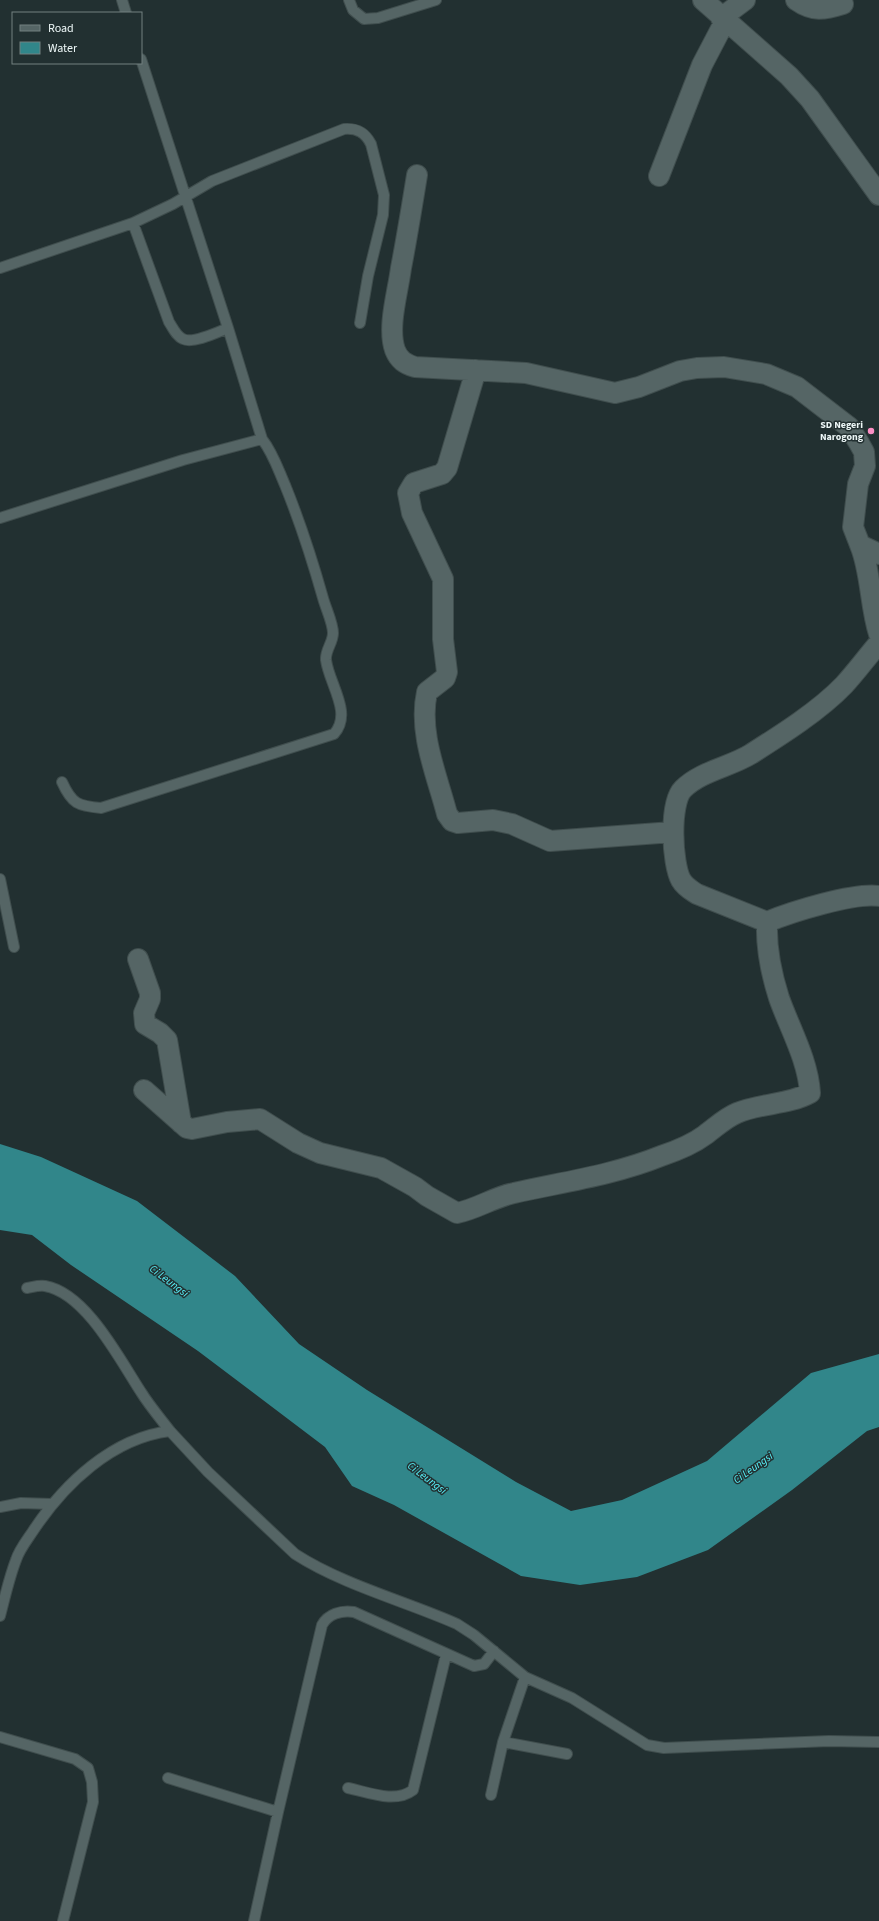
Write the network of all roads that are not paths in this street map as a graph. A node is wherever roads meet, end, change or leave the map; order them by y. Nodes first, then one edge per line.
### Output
1 (122, 0) edge
2 (350, 0) edge
3 (436, 0) edge
4 (703, 0) edge
5 (745, 0) edge
6 (796, 0) edge
7 (843, 4) dead end
8 (126, 12) edge
9 (723, 19) junction
10 (142, 62) edge
11 (417, 175) dead end
12 (658, 176) dead end
13 (879, 195) edge
14 (185, 198) junction
15 (132, 223) junction
16 (0, 268) edge
17 (360, 323) dead end
18 (228, 328) junction
19 (476, 370) junction
20 (262, 439) junction
21 (0, 518) edge
22 (860, 545) junction
23 (879, 554) edge
24 (879, 634) edge
25 (879, 644) edge
26 (62, 782) dead end
27 (673, 832) junction
28 (0, 879) edge
29 (879, 896) edge
30 (767, 922) junction
31 (14, 947) dead end
32 (138, 959) dead end
33 (144, 1090) dead end
34 (181, 1123) junction
35 (27, 1288) dead end
36 (170, 1431) junction
37 (52, 1504) junction
38 (0, 1506) edge
39 (0, 1616) edge
40 (494, 1651) junction
41 (446, 1655) junction
42 (525, 1677) junction
43 (0, 1737) edge
44 (503, 1742) junction
45 (879, 1742) edge
46 (567, 1754) dead end
47 (168, 1778) dead end
48 (348, 1788) dead end
49 (491, 1795) dead end
50 (278, 1812) junction
51 (63, 1921) edge
52 (254, 1921) edge

1 - 8 lane
2 - 3 lane
4 - 9 street
5 - 9 street
6 - 7 street
9 - 12 street
9 - 13 street
10 - 14 lane
11 - 19 street
14 - 15 lane
14 - 17 lane
14 - 18 lane
15 - 16 lane
15 - 18 lane
18 - 20 lane
19 - 22 street
19 - 27 street
20 - 21 lane
20 - 26 lane
22 - 23 street
22 - 24 street
25 - 27 street
27 - 30 street
28 - 31 lane
29 - 30 street
30 - 34 street
32 - 34 street
33 - 34 street
35 - 36 lane
36 - 37 lane
36 - 40 lane
37 - 38 lane
37 - 39 lane
40 - 41 lane
40 - 42 lane
41 - 48 lane
41 - 50 lane
42 - 44 lane
42 - 45 lane
43 - 51 lane
44 - 46 lane
44 - 49 lane
47 - 50 lane
50 - 52 lane

